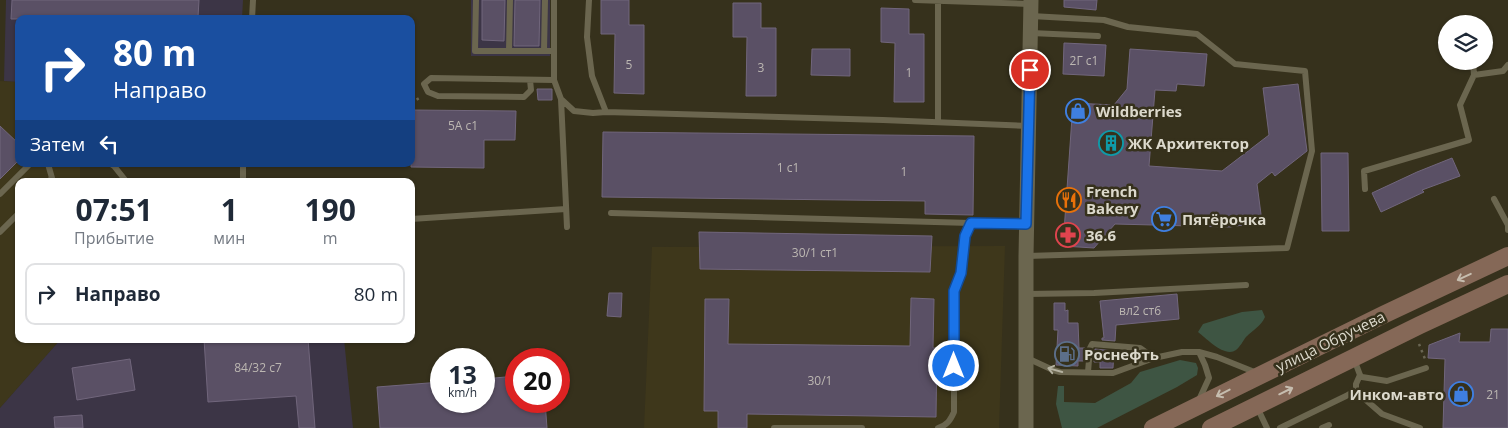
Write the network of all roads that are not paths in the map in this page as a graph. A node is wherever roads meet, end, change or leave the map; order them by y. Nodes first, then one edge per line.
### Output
1 (253, 0) edge
2 (476, 0) edge
3 (510, 0) edge
4 (545, 0) edge
5 (554, 0) edge
6 (589, 0) edge
7 (915, 0) edge
8 (938, 1) edge
9 (1031, 7) edge
10 (252, 15) edge
11 (1031, 33) junction
12 (1098, 36) dead end
13 (509, 51) junction
14 (544, 51) junction
15 (554, 51) junction
16 (1508, 65) edge
17 (1474, 70) edge
18 (1474, 75) junction
19 (530, 80) junction
20 (554, 80) junction
21 (561, 99) junction
22 (606, 112) junction
23 (938, 122) junction
24 (1029, 126) junction
25 (27, 167) edge
26 (115, 167) edge
27 (16, 178) edge
28 (124, 178) edge
29 (15, 179) edge
30 (1365, 189) dead end
31 (0, 194) edge
32 (1494, 199) dead end
33 (566, 209) junction
34 (611, 213) dead end
35 (15, 217) edge
36 (415, 218) edge
37 (971, 223) junction
38 (1026, 224) junction
39 (1508, 225) edge
40 (567, 227) dead end
41 (1508, 230) edge
42 (0, 232) edge
43 (1026, 256) junction
44 (1508, 256) edge
45 (1508, 284) edge
46 (1246, 285) dead end
47 (1026, 294) junction
48 (1199, 352) junction
49 (1025, 358) junction
50 (1154, 358) junction
51 (1353, 358) junction
52 (1426, 368) dead end
53 (1088, 372) junction
54 (1260, 374) junction
55 (1360, 375) junction
56 (1356, 390) junction
57 (1025, 401) junction
58 (1196, 406) junction
59 (1256, 406) junction
60 (774, 428) edge
61 (862, 428) edge
62 (938, 428) edge
63 (1026, 428) edge
64 (1036, 428) edge
65 (1153, 428) edge
66 (1211, 428) edge
67 (1267, 428) edge
68 (1280, 428) edge
69 (1420, 428) edge

1 - 10 lane
2 - 13 lane
3 - 13 lane
4 - 14 lane
5 - 15 lane
6 - 22 lane
7 - 8 lane
8 - 9 lane
8 - 23 lane
9 - 11 street
9 - 43 lane
11 - 12 lane
11 - 24 street
13 - 14 lane
14 - 15 lane
15 - 20 lane
16 - 18 lane
17 - 18 lane
18 - 30 lane
19 - 19 lane
19 - 20 lane
20 - 21 lane
21 - 22 lane
21 - 33 lane
22 - 23 lane
23 - 24 lane
24 - 38 street
25 - 27 lane
26 - 28 lane
29 - 31 lane
32 - 39 lane
33 - 36 lane
33 - 40 lane
34 - 37 lane
35 - 42 lane
37 - 38 lane
37 - 62 lane
38 - 43 street
39 - 41 lane
43 - 47 street
44 -> 54 main road, улица Обручева
45 - 51 main road, улица Обручева
46 - 47 lane
47 - 49 street
48 - 50 lane
48 - 54 lane
48 - 58 lane
53 -> 49 lane
49 - 57 street
50 - 53 lane
50 - 53 lane
51 - 55 lane
59 -> 51 main road, улица Обручева
52 - 55 lane
54 -> 58 main road, улица Обручева
55 - 56 lane
56 - 68 lane
56 - 69 lane
57 - 63 street
57 - 64 street
58 - 65 main road, улица Обручева
59 - 66 main road, улица Обручева
59 - 67 lane
60 - 61 lane

